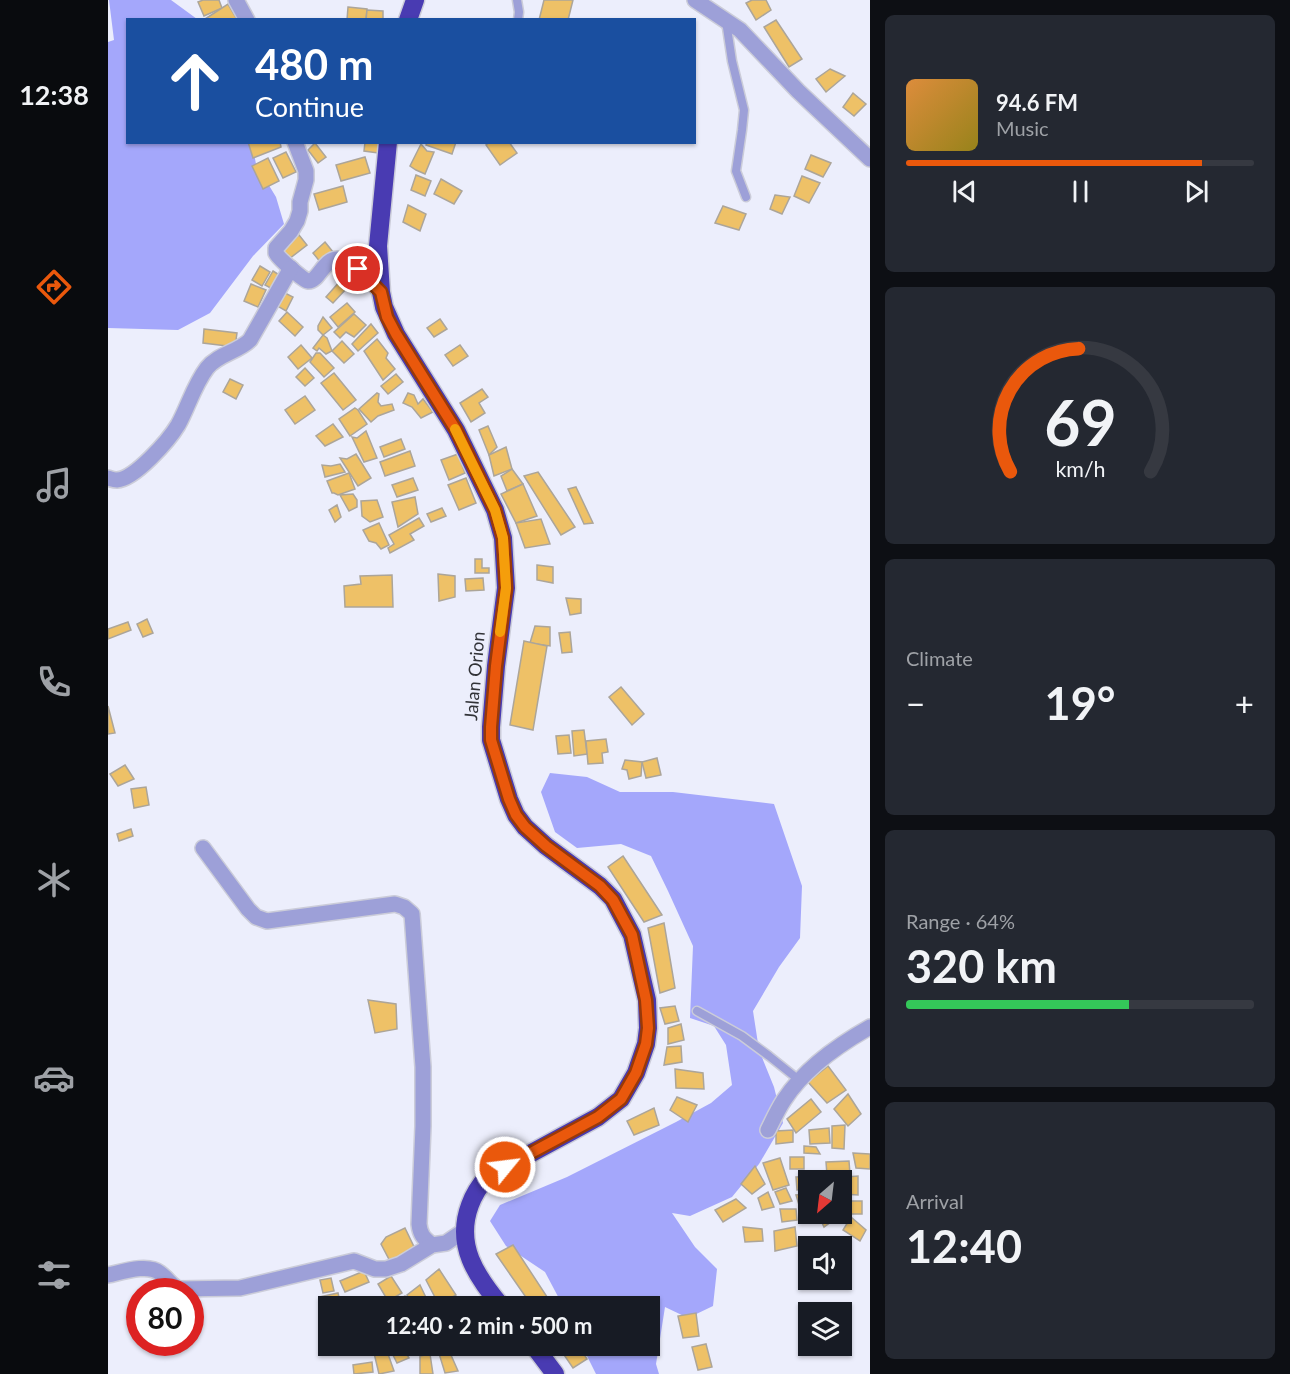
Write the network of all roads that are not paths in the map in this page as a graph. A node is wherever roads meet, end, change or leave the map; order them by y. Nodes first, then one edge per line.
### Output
1 (236, 0) edge
2 (415, 0) edge
3 (517, 0) edge
4 (695, 0) edge
5 (246, 18) edge
6 (409, 18) edge
7 (518, 18) edge
8 (726, 20) junction
9 (296, 144) edge
10 (388, 144) edge
11 (870, 159) edge
12 (746, 197) dead end
13 (291, 268) junction
14 (381, 292) junction
15 (108, 478) edge
16 (203, 849) dead end
17 (697, 1011) dead end
18 (870, 1027) edge
19 (799, 1080) junction
20 (768, 1130) dead end
21 (465, 1230) junction
22 (432, 1245) junction
23 (108, 1275) edge
24 (493, 1296) edge
25 (543, 1356) edge
26 (555, 1374) edge

1 - 5 street
2 - 6 highway
3 - 7 lane
4 - 8 street
8 - 11 street
8 - 12 lane
9 - 13 street
10 - 14 highway, Jalan Orion
13 - 14 street
13 - 15 street
14 - 21 highway, Jalan Orion
16 - 22 street
17 - 19 lane
18 - 19 street
19 - 20 street
21 - 22 street
21 - 24 highway, Jalan Orion
22 - 23 street
25 - 26 highway

